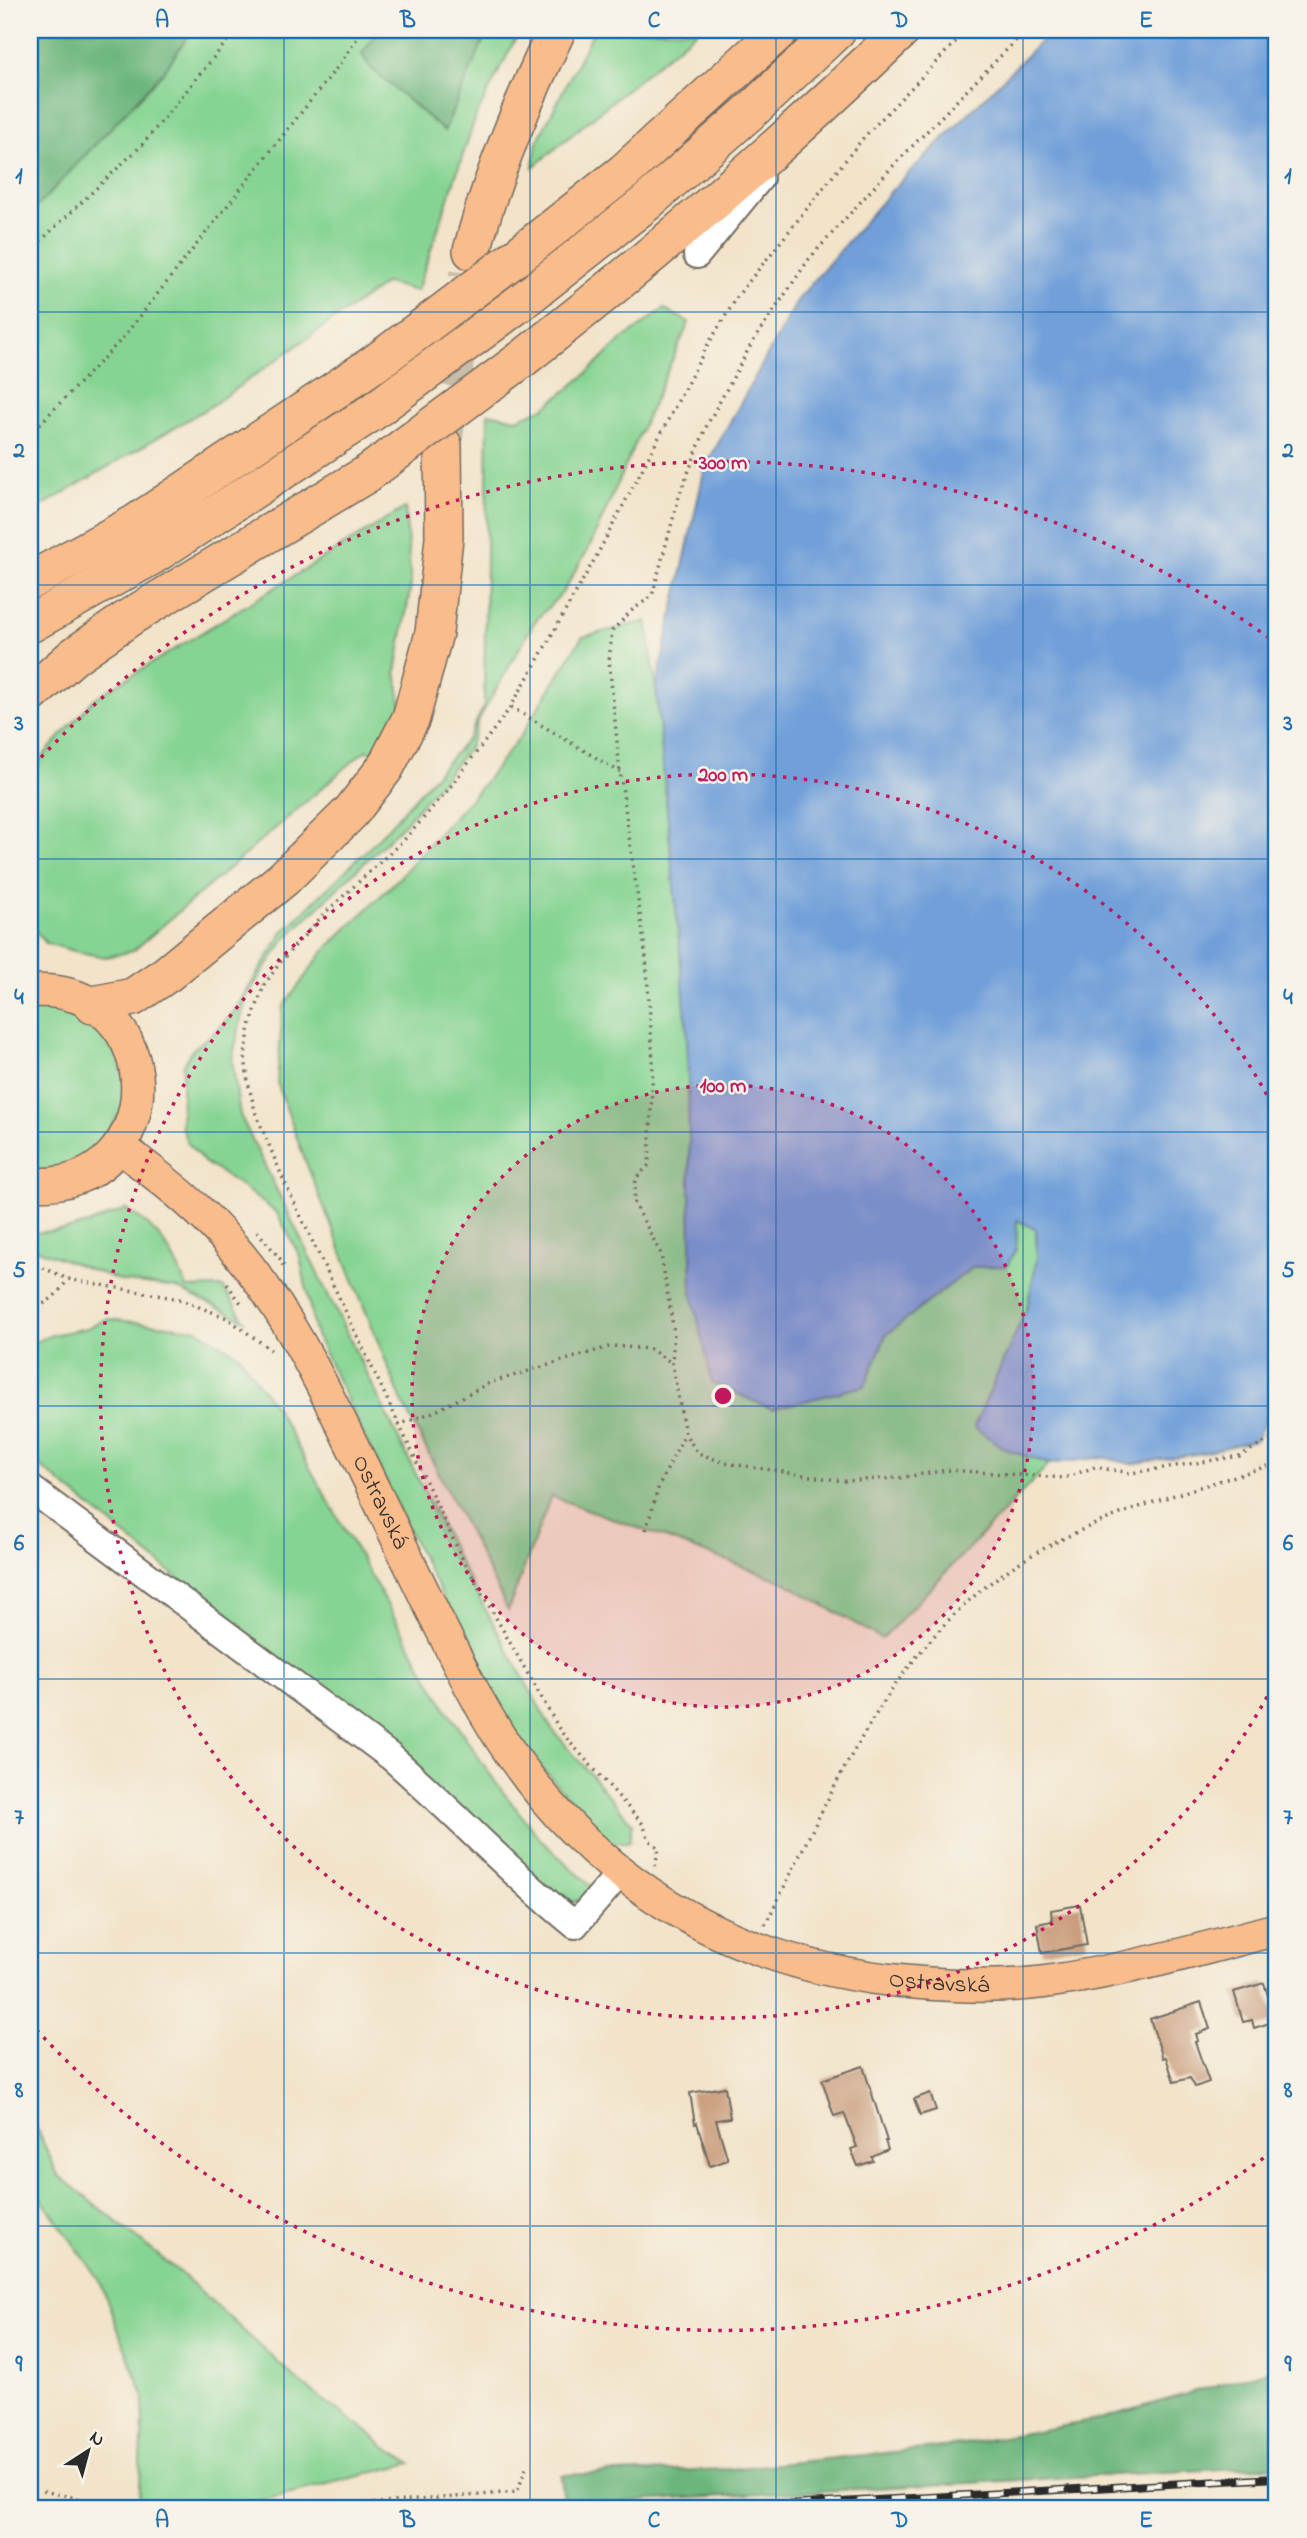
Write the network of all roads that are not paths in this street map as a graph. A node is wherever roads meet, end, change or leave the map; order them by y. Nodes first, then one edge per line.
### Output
1 (557, 30) edge
2 (780, 30) edge
3 (837, 30) edge
4 (902, 30) edge
5 (819, 110) junction
6 (472, 251) tunnel mouth
7 (697, 255) dead end
8 (443, 445) tunnel mouth
9 (30, 581) edge
10 (30, 624) edge
11 (30, 695) edge
12 (30, 991) edge
13 (93, 1005) junction
14 (119, 1146) junction
15 (30, 1184) edge
16 (30, 1488) edge
17 (621, 1873) junction
18 (1277, 1929) edge

1 - 6 highway
2 - 9 highway, bridge
3 - 10 highway, bridge
4 - 5 highway
5 - 7 street
5 - 11 highway, bridge
8 - 13 highway
12 - 13 main road
13 - 14 main road
14 - 15 main road
14 - 17 main road, Ostravská
16 - 17 street
17 - 18 main road, Ostravská

